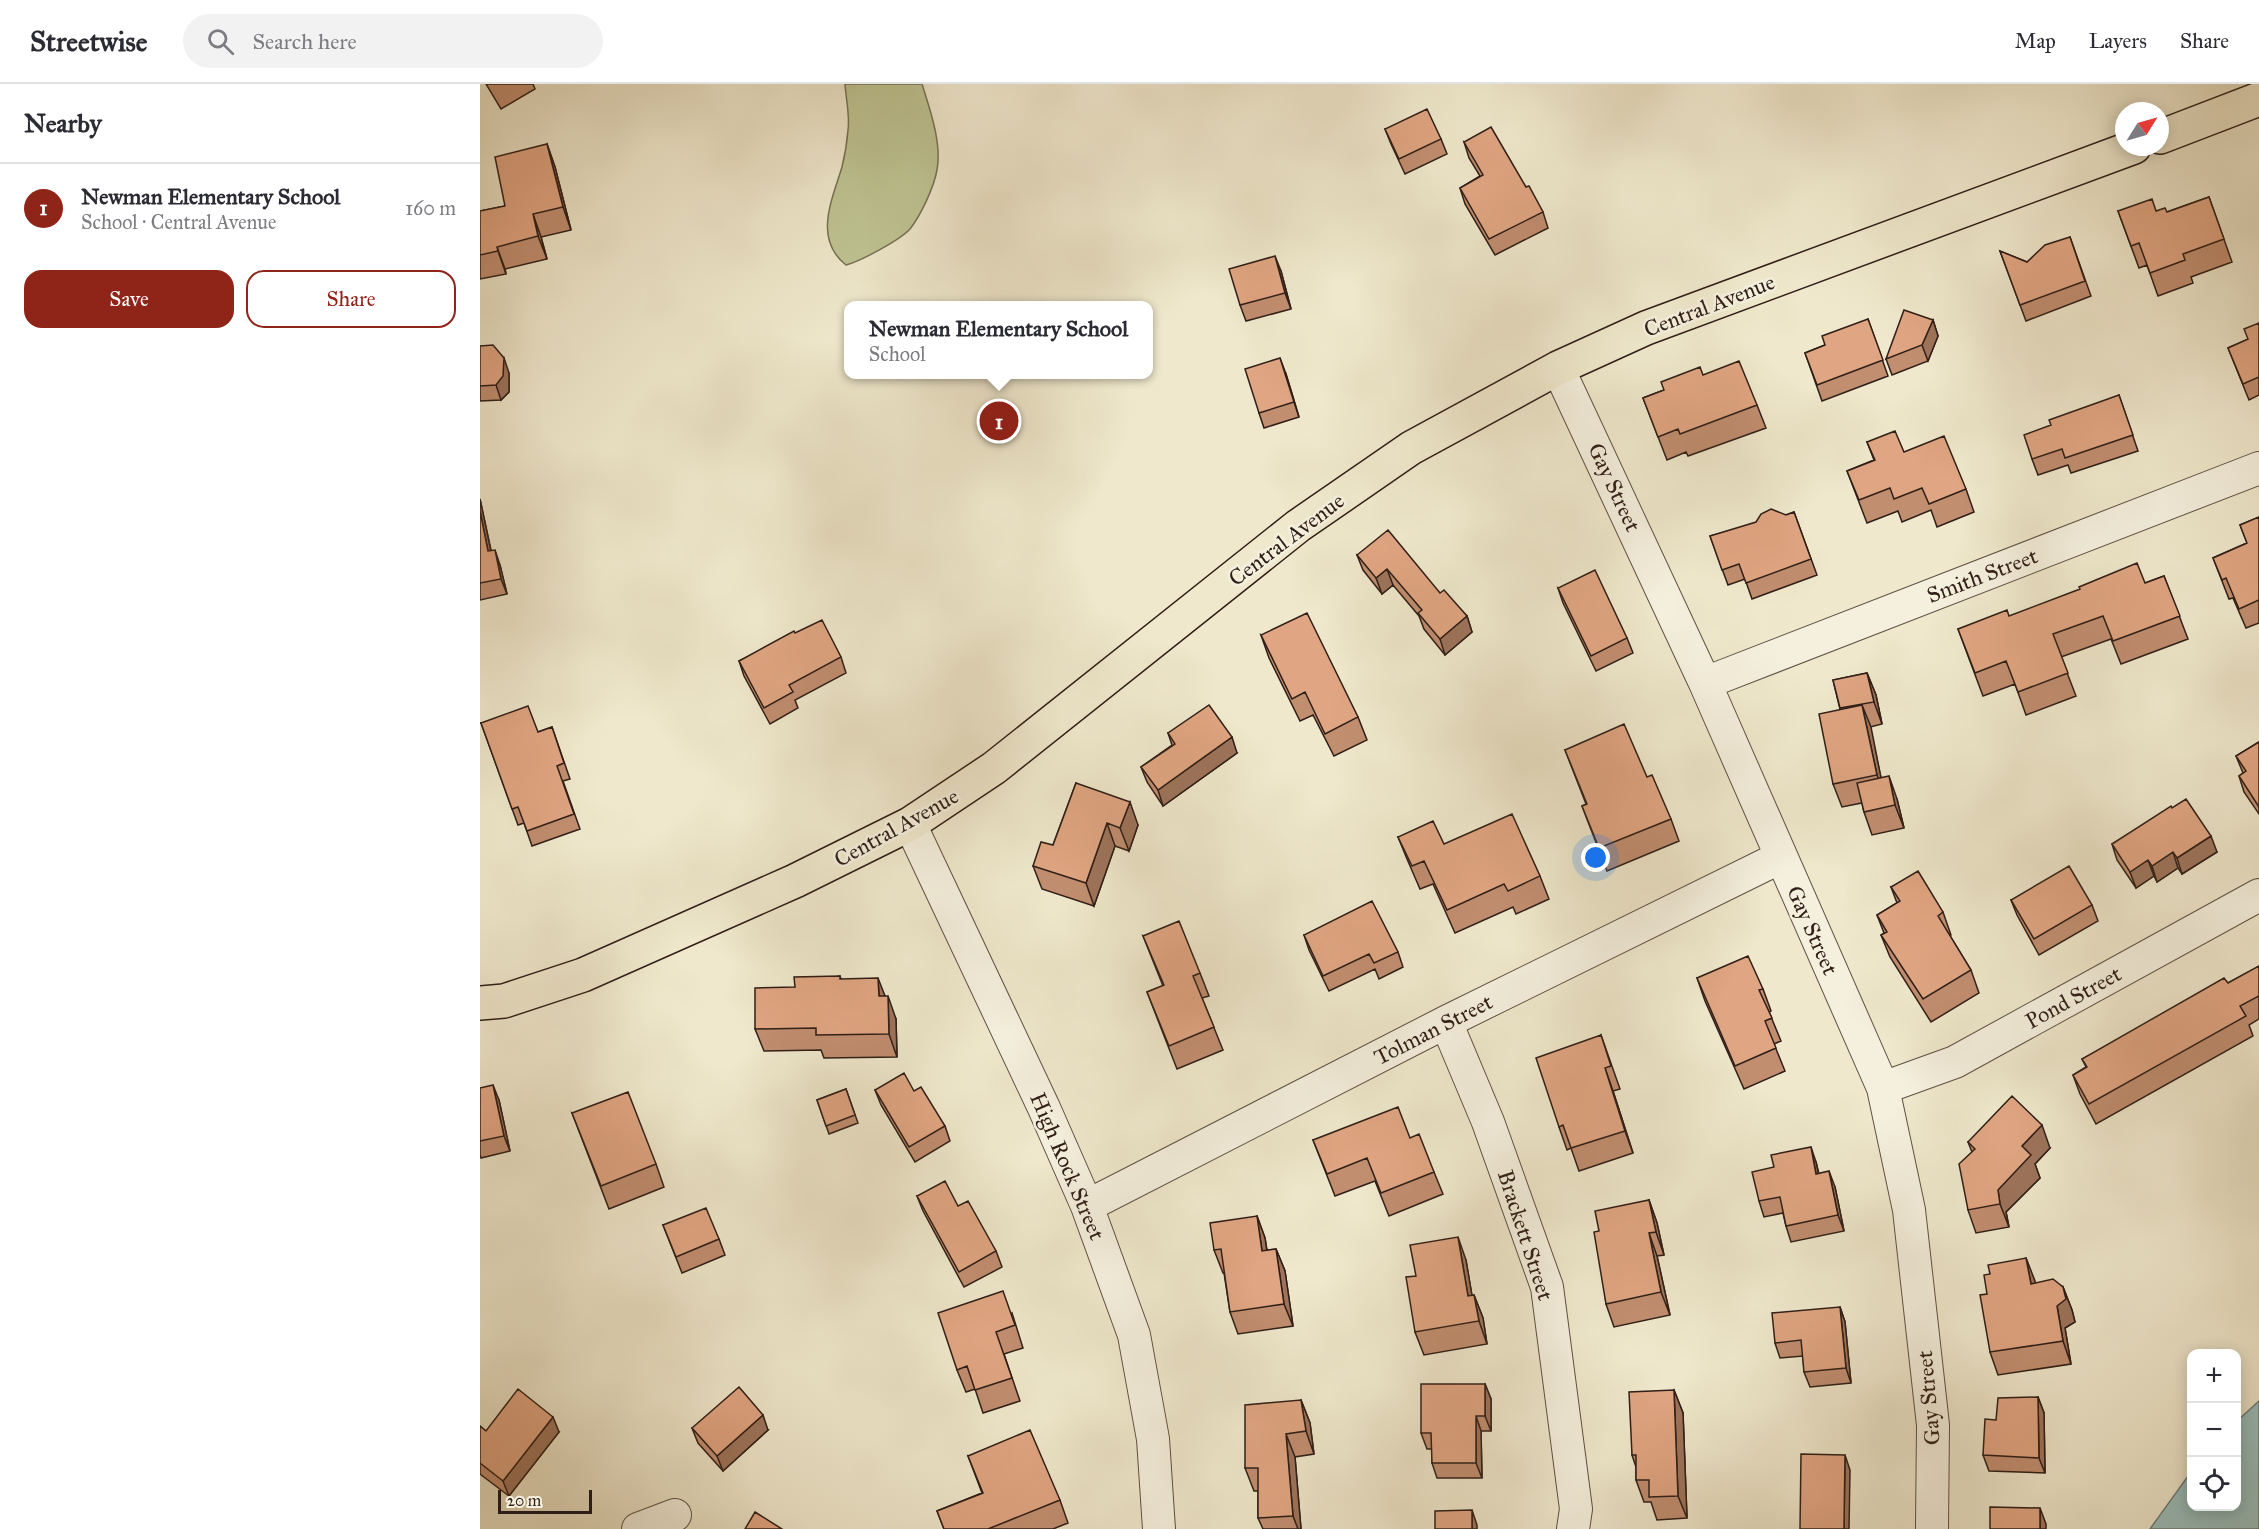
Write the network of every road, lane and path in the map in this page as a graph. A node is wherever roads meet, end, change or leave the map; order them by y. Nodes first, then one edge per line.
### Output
1 (2259, 99) edge
2 (2169, 134) edge
3 (2115, 154) edge
4 (1558, 368) junction
5 (2259, 468) edge
6 (1705, 683) junction
7 (910, 824) junction
8 (1781, 857) junction
9 (2259, 895) edge
10 (480, 1003) edge
11 (1446, 1022) junction
12 (1883, 1088) junction
13 (1087, 1206) junction
14 (675, 1515) dead end
15 (638, 1529) edge
16 (1159, 1529) edge
17 (1573, 1529) edge
18 (1932, 1529) edge

1 - 2 main road
3 - 4 main road, Central Avenue
4 - 6 street, Gay Street
4 - 7 main road, Central Avenue
5 - 6 street, Smith Street
6 - 8 street, Gay Street
7 - 10 main road, Central Avenue
7 - 13 street, High Rock Street
8 - 11 street, Tolman Street
8 - 12 street, Gay Street
9 - 12 street, Pond Street
11 - 13 street, Tolman Street
11 - 17 street, Brackett Street
12 - 18 street, Gay Street
13 - 16 street, High Rock Street
14 - 15 street

